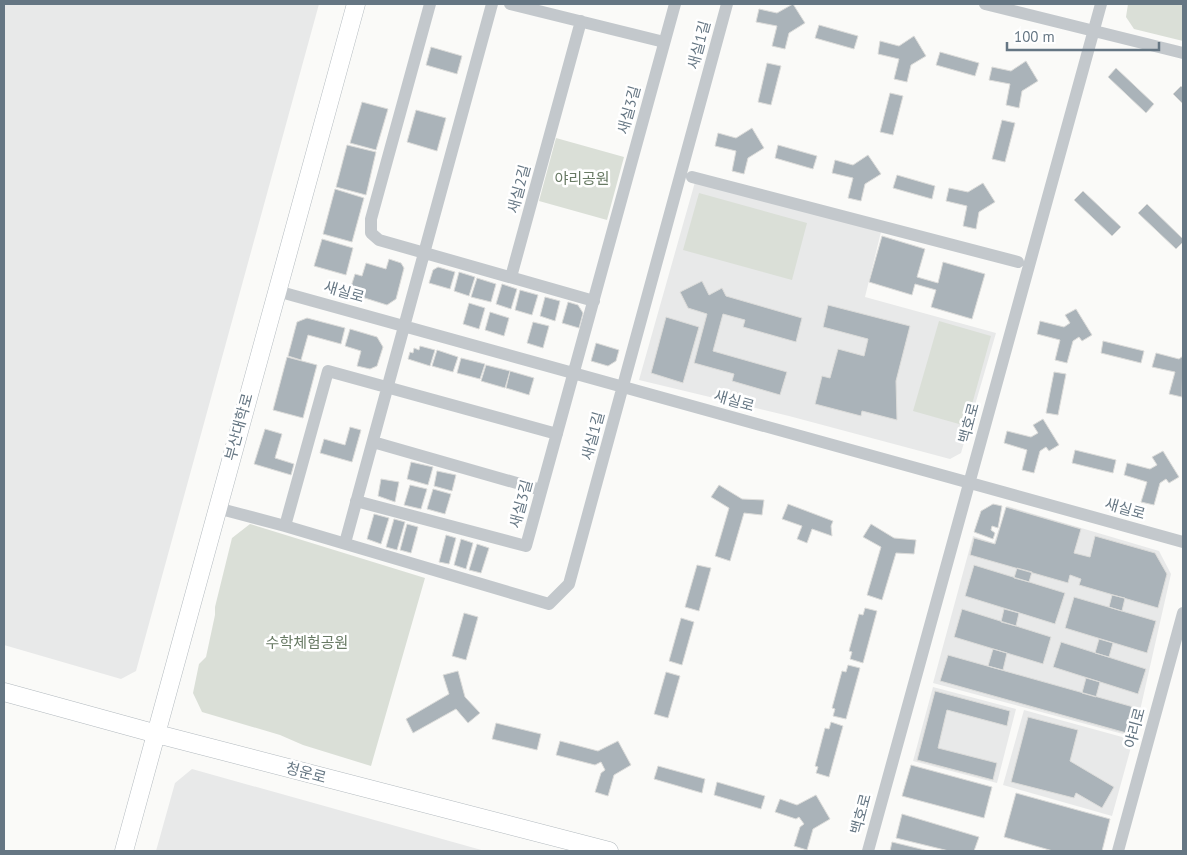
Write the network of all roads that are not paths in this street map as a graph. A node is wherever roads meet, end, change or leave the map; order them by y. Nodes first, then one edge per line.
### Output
1 (356, 4) edge
2 (430, 4) edge
3 (492, 4) edge
4 (510, 4) edge
5 (675, 4) edge
6 (728, 4) edge
7 (985, 4) edge
8 (1101, 4) edge
9 (581, 21) junction
10 (1094, 31) junction
11 (664, 42) junction
12 (1183, 53) edge
13 (692, 177) dead end
14 (424, 254) junction
15 (1018, 262) dead end
16 (511, 277) junction
17 (277, 291) junction
18 (594, 301) junction
19 (405, 326) junction
20 (574, 373) junction
21 (388, 387) junction
22 (623, 387) junction
23 (557, 434) junction
24 (373, 442) junction
25 (970, 483) junction
26 (542, 490) junction
27 (356, 500) junction
28 (217, 508) junction
29 (284, 526) junction
30 (1183, 542) edge
31 (345, 543) junction
32 (1183, 613) edge
33 (4, 692) edge
34 (157, 734) junction
35 (124, 851) edge
36 (608, 851) edge
37 (868, 851) edge
38 (1118, 851) edge

1 - 17 street, 부산대학로
2 - 14 street
3 - 14 street
4 - 9 street
5 - 11 street, 새실3길
6 - 22 street, 새실1길
7 - 10 street
8 - 10 street, 백호로
9 - 11 street
9 - 16 street, 새실2길
10 - 12 street
10 - 25 street, 백호로
11 - 18 street, 새실3길
13 - 15 street
14 - 16 street
14 - 19 street
16 - 18 street
17 - 19 street, 새실로
17 - 28 street, 부산대학로
18 - 20 street, 새실3길
19 - 20 street, 새실로
19 - 21 street
20 - 22 street, 새실로
20 - 23 street, 새실3길
21 - 23 street
21 - 24 street
21 - 29 street
22 - 25 street, 새실로
22 - 31 street, 새실1길
23 - 26 street, 새실3길
24 - 26 street
24 - 27 street
25 - 30 street, 새실로
25 - 37 street, 백호로
26 - 27 street, 새실3길
27 - 31 street
28 - 29 street, 새실1길
28 - 34 street, 부산대학로
29 - 31 street, 새실1길
32 - 38 street, 야리로
33 - 34 street, 청운로
34 - 35 street, 부산대학로
34 - 36 street, 청운로

